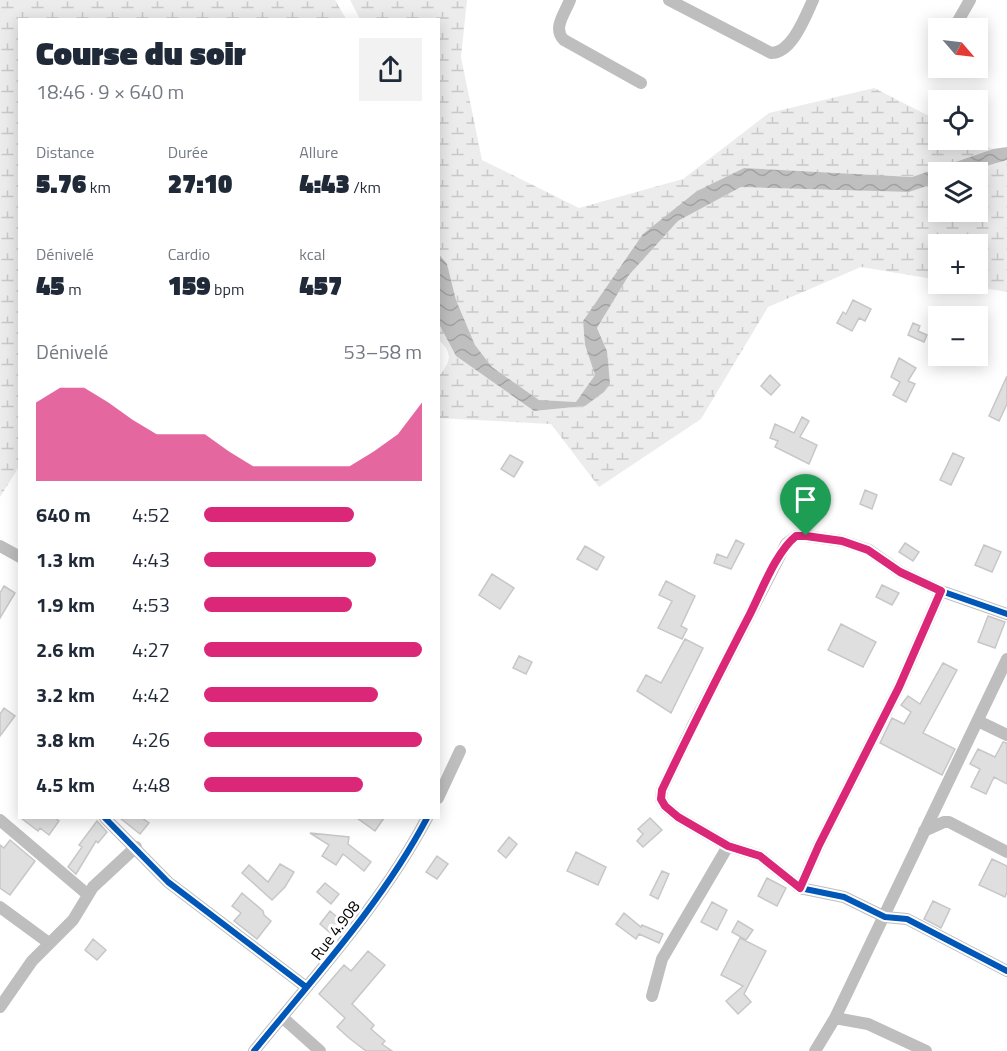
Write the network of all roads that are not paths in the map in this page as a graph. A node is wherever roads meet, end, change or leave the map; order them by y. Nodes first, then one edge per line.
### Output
1 (570, 0) edge
2 (669, 0) edge
3 (813, 0) edge
4 (970, 0) edge
5 (960, 18) edge
6 (641, 83) dead end
7 (0, 546) edge
8 (18, 556) edge
9 (941, 591) junction
10 (1007, 614) edge
11 (1007, 659) edge
12 (978, 721) junction
13 (1007, 735) edge
14 (460, 751) dead end
15 (440, 794) edge
16 (106, 819) edge
17 (426, 819) edge
18 (0, 820) edge
19 (924, 831) junction
20 (728, 846) junction
21 (136, 847) junction
22 (1007, 852) edge
23 (800, 888) junction
24 (87, 894) junction
25 (0, 907) edge
26 (885, 917) junction
27 (49, 943) junction
28 (1007, 971) edge
29 (306, 987) junction
30 (652, 996) dead end
31 (2, 1001) edge
32 (282, 1017) junction
33 (836, 1018) junction
34 (254, 1051) edge
35 (320, 1051) edge
36 (815, 1051) edge
37 (926, 1051) edge

1 - 6 street
2 - 3 street
4 - 5 street
7 - 8 street
9 - 10 street
9 - 20 street
9 - 23 street
11 - 12 street
12 - 13 street
12 - 19 street
14 - 15 street
16 - 21 street
17 - 29 street, Rue 4.908
18 - 24 street
19 - 22 street
19 - 26 street
20 - 23 street
20 - 30 street
21 - 24 street
21 - 29 street
23 - 26 street
24 - 27 street
25 - 27 street
26 - 28 street
26 - 33 street
27 - 31 street
29 - 32 street, Rue 4.908
32 - 34 street, Rue 4.908
32 - 35 street
33 - 36 street
33 - 37 street

